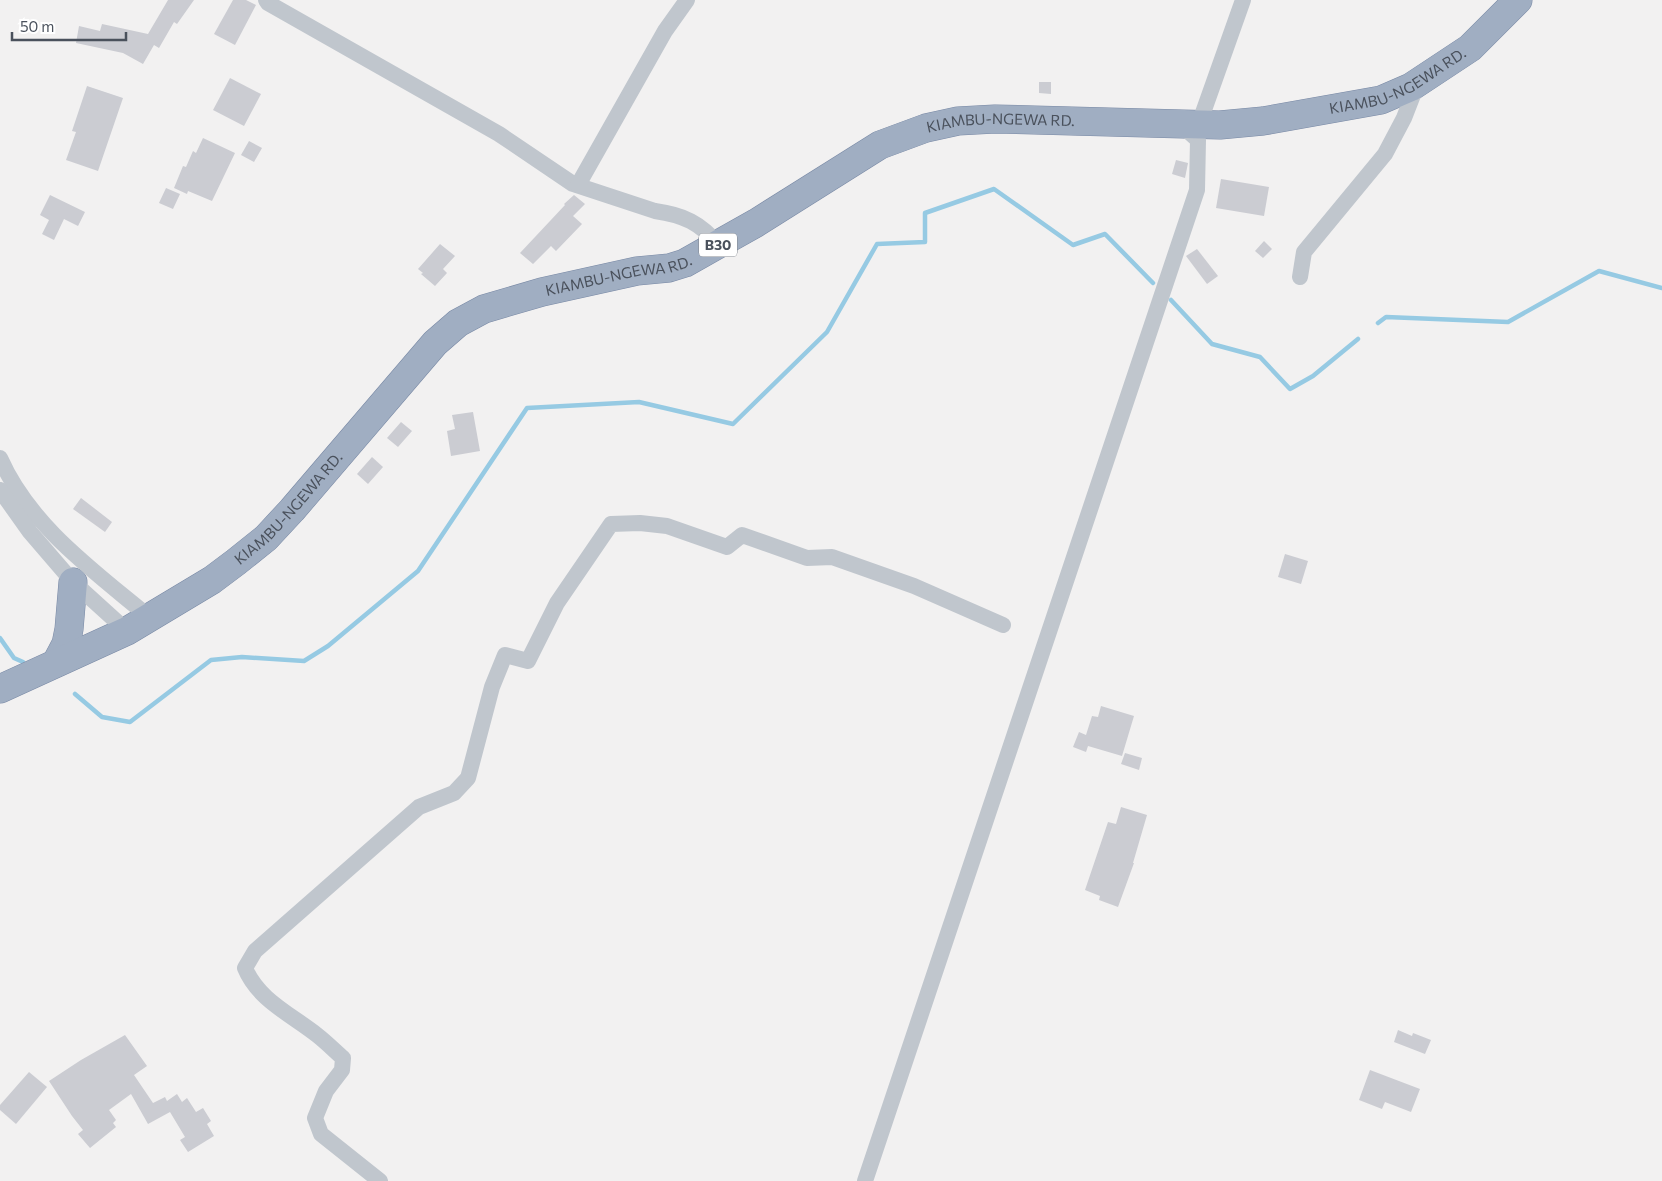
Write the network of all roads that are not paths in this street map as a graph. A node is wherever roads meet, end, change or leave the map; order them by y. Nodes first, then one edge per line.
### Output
1 (266, 0) edge
2 (688, 0) edge
3 (1243, 0) edge
4 (1518, 0) edge
5 (1418, 82) junction
6 (1169, 124) junction
7 (1199, 124) junction
8 (578, 185) junction
9 (719, 245) junction
10 (1300, 277) dead end
11 (0, 458) edge
12 (0, 490) edge
13 (74, 582) junction
14 (138, 624) junction
15 (1003, 625) dead end
16 (56, 663) junction
17 (0, 689) edge
18 (380, 1181) edge
19 (864, 1181) edge

1 - 8 street
2 - 8 street
3 - 7 street
4 - 5 highway, KIAMBU-NGEWA RD. / B30
5 - 7 highway, KIAMBU-NGEWA RD. / B30
5 - 10 street
6 - 7 highway, KIAMBU-NGEWA RD. / B30
6 - 9 highway, KIAMBU-NGEWA RD. / B30
6 - 19 street
8 - 9 street
9 - 14 highway, KIAMBU-NGEWA RD. / B30
11 - 14 street
12 - 13 street
13 - 14 street
13 - 16 highway
14 - 16 highway, KIAMBU-NGEWA RD. / B30
15 - 18 street
16 - 17 highway, KIAMBU-NGEWA RD. / B30

